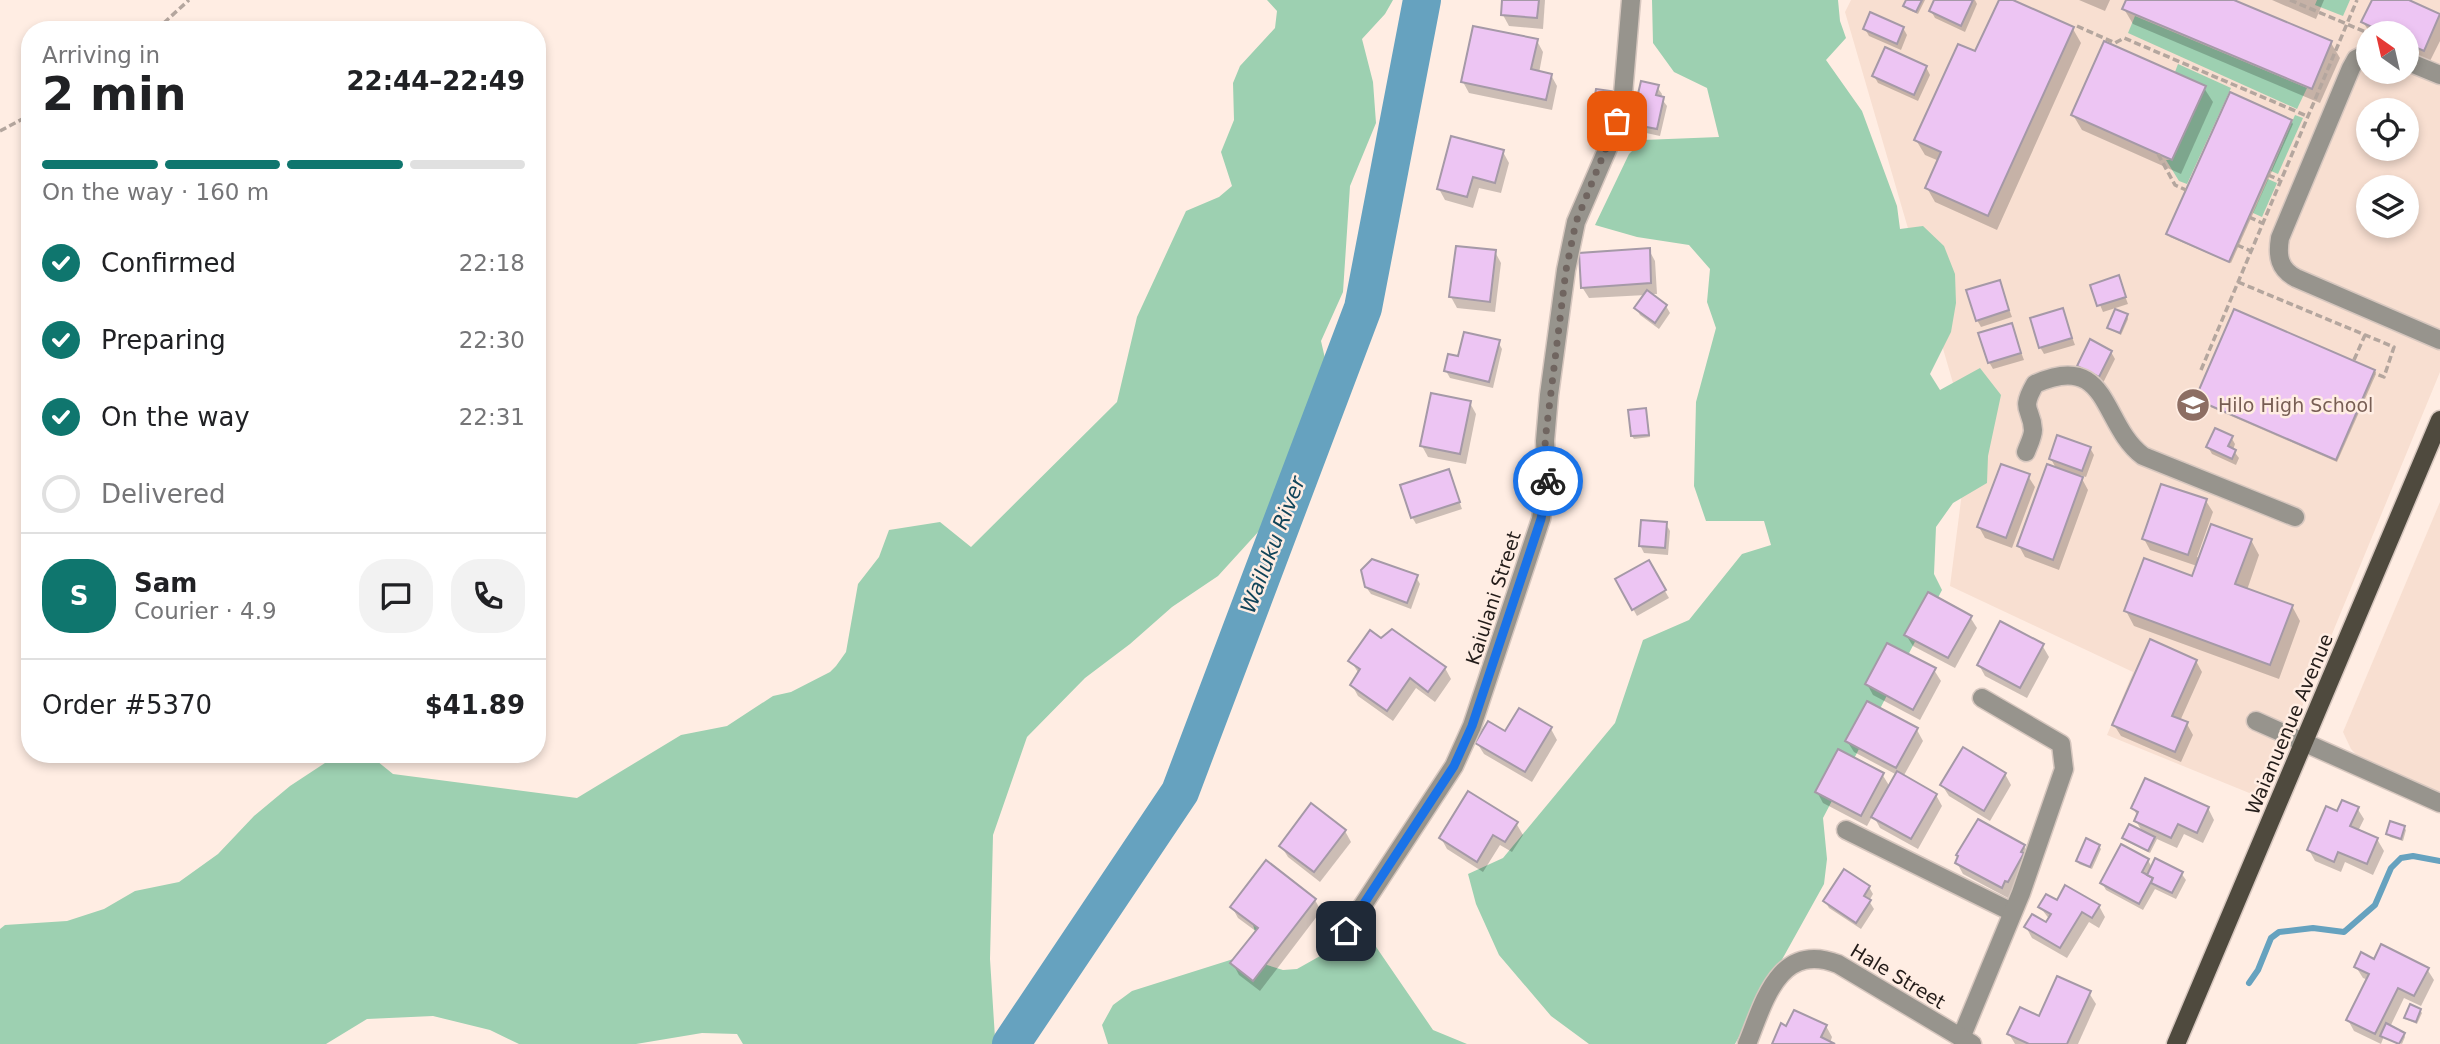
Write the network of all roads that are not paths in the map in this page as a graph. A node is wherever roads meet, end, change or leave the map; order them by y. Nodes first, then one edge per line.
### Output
1 (1631, 0) edge
2 (2356, 59) edge
3 (2419, 66) edge
4 (2440, 75) edge
5 (2440, 340) edge
6 (2440, 420) edge
7 (2026, 452) dead end
8 (2295, 517) dead end
9 (1982, 698) dead end
10 (2256, 721) dead end
11 (2304, 742) junction
12 (2440, 803) edge
13 (1846, 830) dead end
14 (2012, 912) junction
15 (1346, 931) dead end
16 (1966, 1041) edge
17 (1747, 1044) edge
18 (2176, 1044) edge

1 - 15 street, Kaiulani Street
2 - 5 street
3 - 4 street
6 - 11 main road, Waianuenue Avenue
7 - 8 street
9 - 14 street
10 - 11 street
11 - 12 street
11 - 18 main road, Waianuenue Avenue
13 - 14 street
14 - 16 street
16 - 17 street, Hale Street

